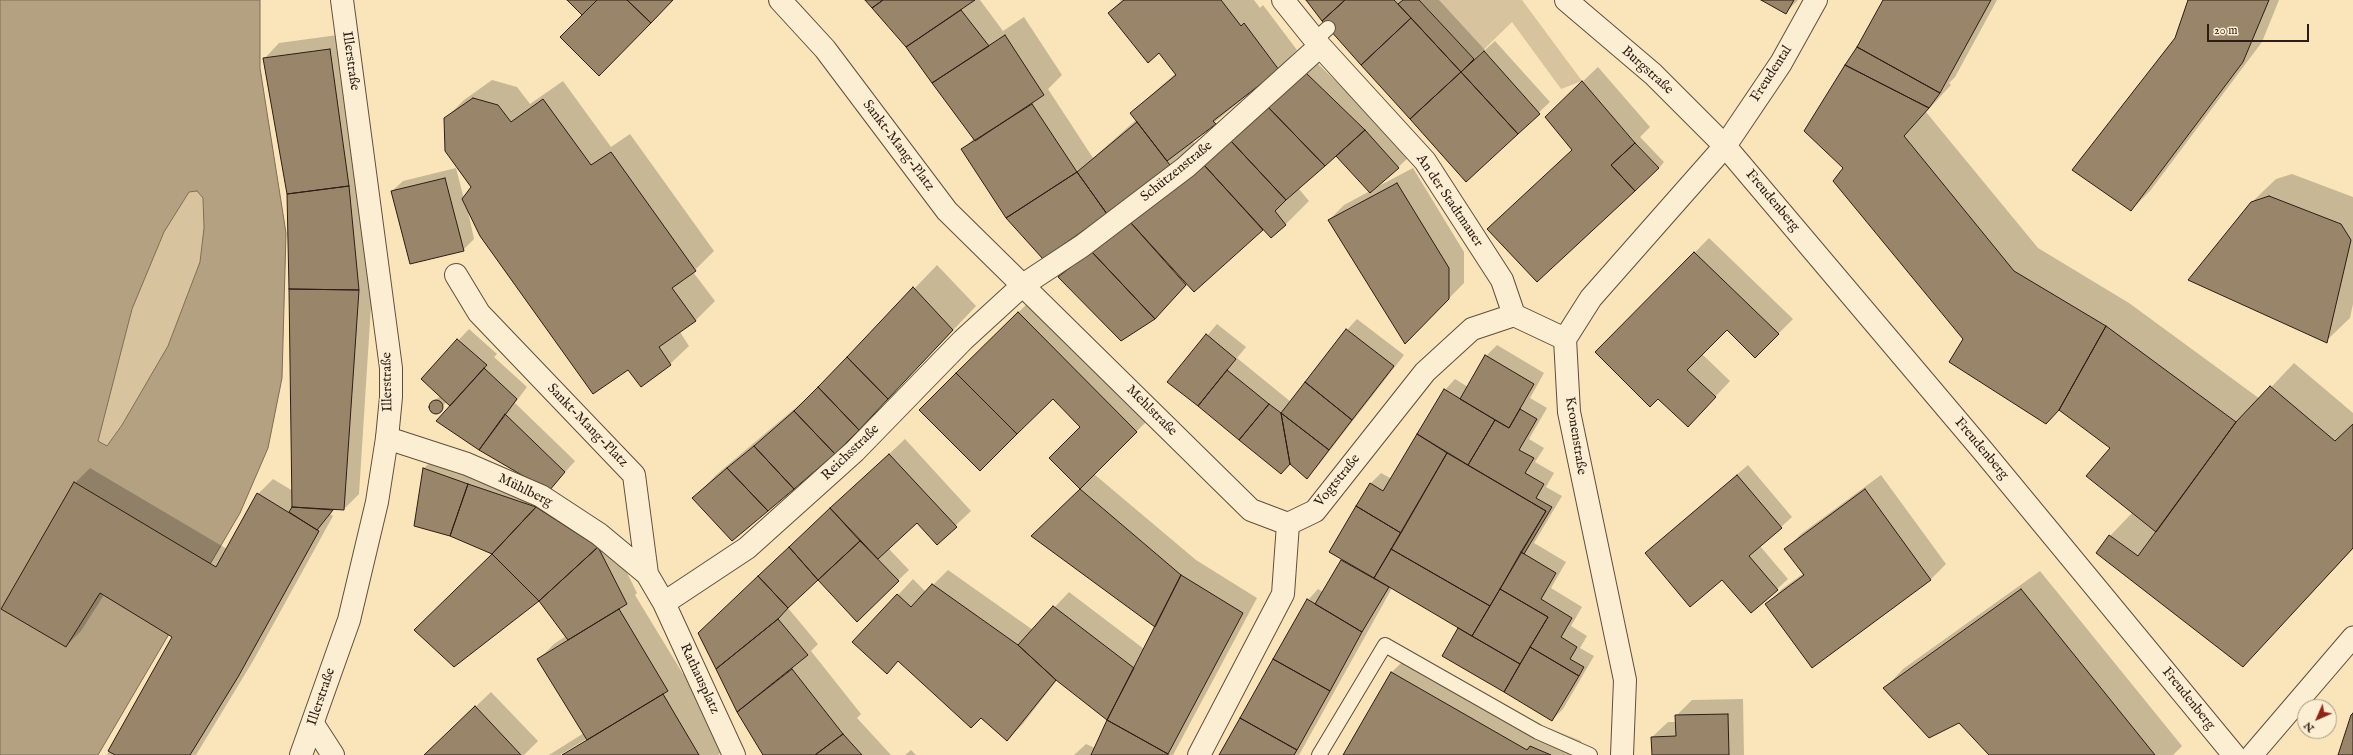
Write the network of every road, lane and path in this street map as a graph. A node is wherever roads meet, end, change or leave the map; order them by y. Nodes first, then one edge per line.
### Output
1 (342, 0) edge
2 (780, 0) edge
3 (1283, 0) edge
4 (1566, 0) edge
5 (1816, 0) edge
6 (1321, 38) junction
7 (1725, 146) junction
8 (456, 275) dead end
9 (1023, 284) junction
10 (1514, 315) junction
11 (1565, 340) junction
12 (387, 438) junction
13 (1288, 524) junction
14 (647, 574) junction
15 (664, 603) junction
16 (2353, 637) edge
17 (313, 724) junction
18 (301, 755) edge
19 (333, 755) edge
20 (734, 755) edge
21 (1199, 755) edge
22 (1319, 755) edge
23 (1590, 755) edge
24 (1622, 755) edge
25 (2234, 755) edge
26 (2252, 755) edge

1 - 12 street, Illerstraße
2 - 9 street, Sankt-Mang-Platz
3 - 6 street, An der Stadtmauer
4 - 7 street, Burgstraße
5 - 7 street, Freudental
6 - 9 street, Schützenstraße
6 - 10 street, An der Stadtmauer
7 - 11 street
7 - 25 street, Freudenberg
8 - 14 street, Sankt-Mang-Platz
9 - 13 street, Mehlstraße
9 - 15 street, Reichsstraße
10 - 11 street
10 - 13 street, Vogtstraße
11 - 24 street, Kronenstraße
12 - 14 street, Mühlberg
12 - 17 street, Illerstraße
13 - 21 street
14 - 15 street, Sankt-Mang-Platz
15 - 20 street, Rathausplatz
16 - 26 street
17 - 18 street, Illerstraße
17 - 19 street
22 - 23 lane

